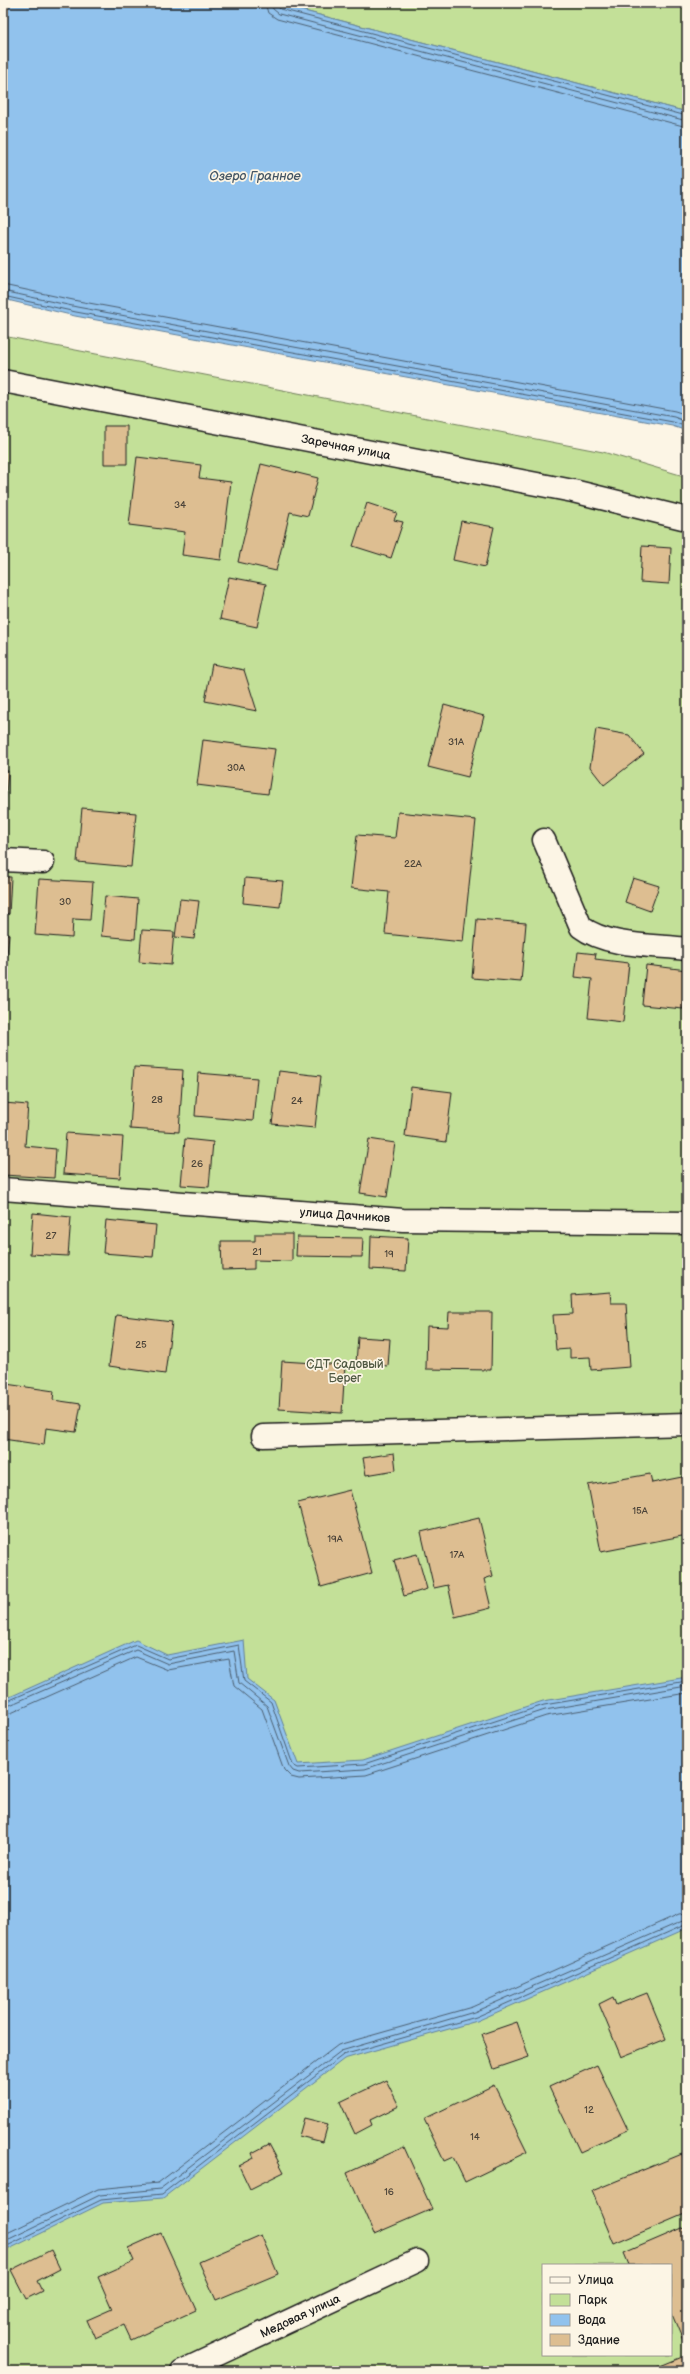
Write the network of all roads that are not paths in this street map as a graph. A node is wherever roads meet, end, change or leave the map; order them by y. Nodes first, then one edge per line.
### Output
1 (3, 382) edge
2 (687, 519) edge
3 (544, 840) dead end
4 (3, 860) edge
5 (43, 862) dead end
6 (687, 949) edge
7 (3, 1189) edge
8 (687, 1223) edge
9 (687, 1424) edge
10 (263, 1436) dead end
11 (417, 2261) dead end
12 (182, 2371) edge

1 - 2 street, Заречная улица
3 - 6 street
4 - 5 street
7 - 8 street, улица Дачников
9 - 10 street
11 - 12 street, Медовая улица

